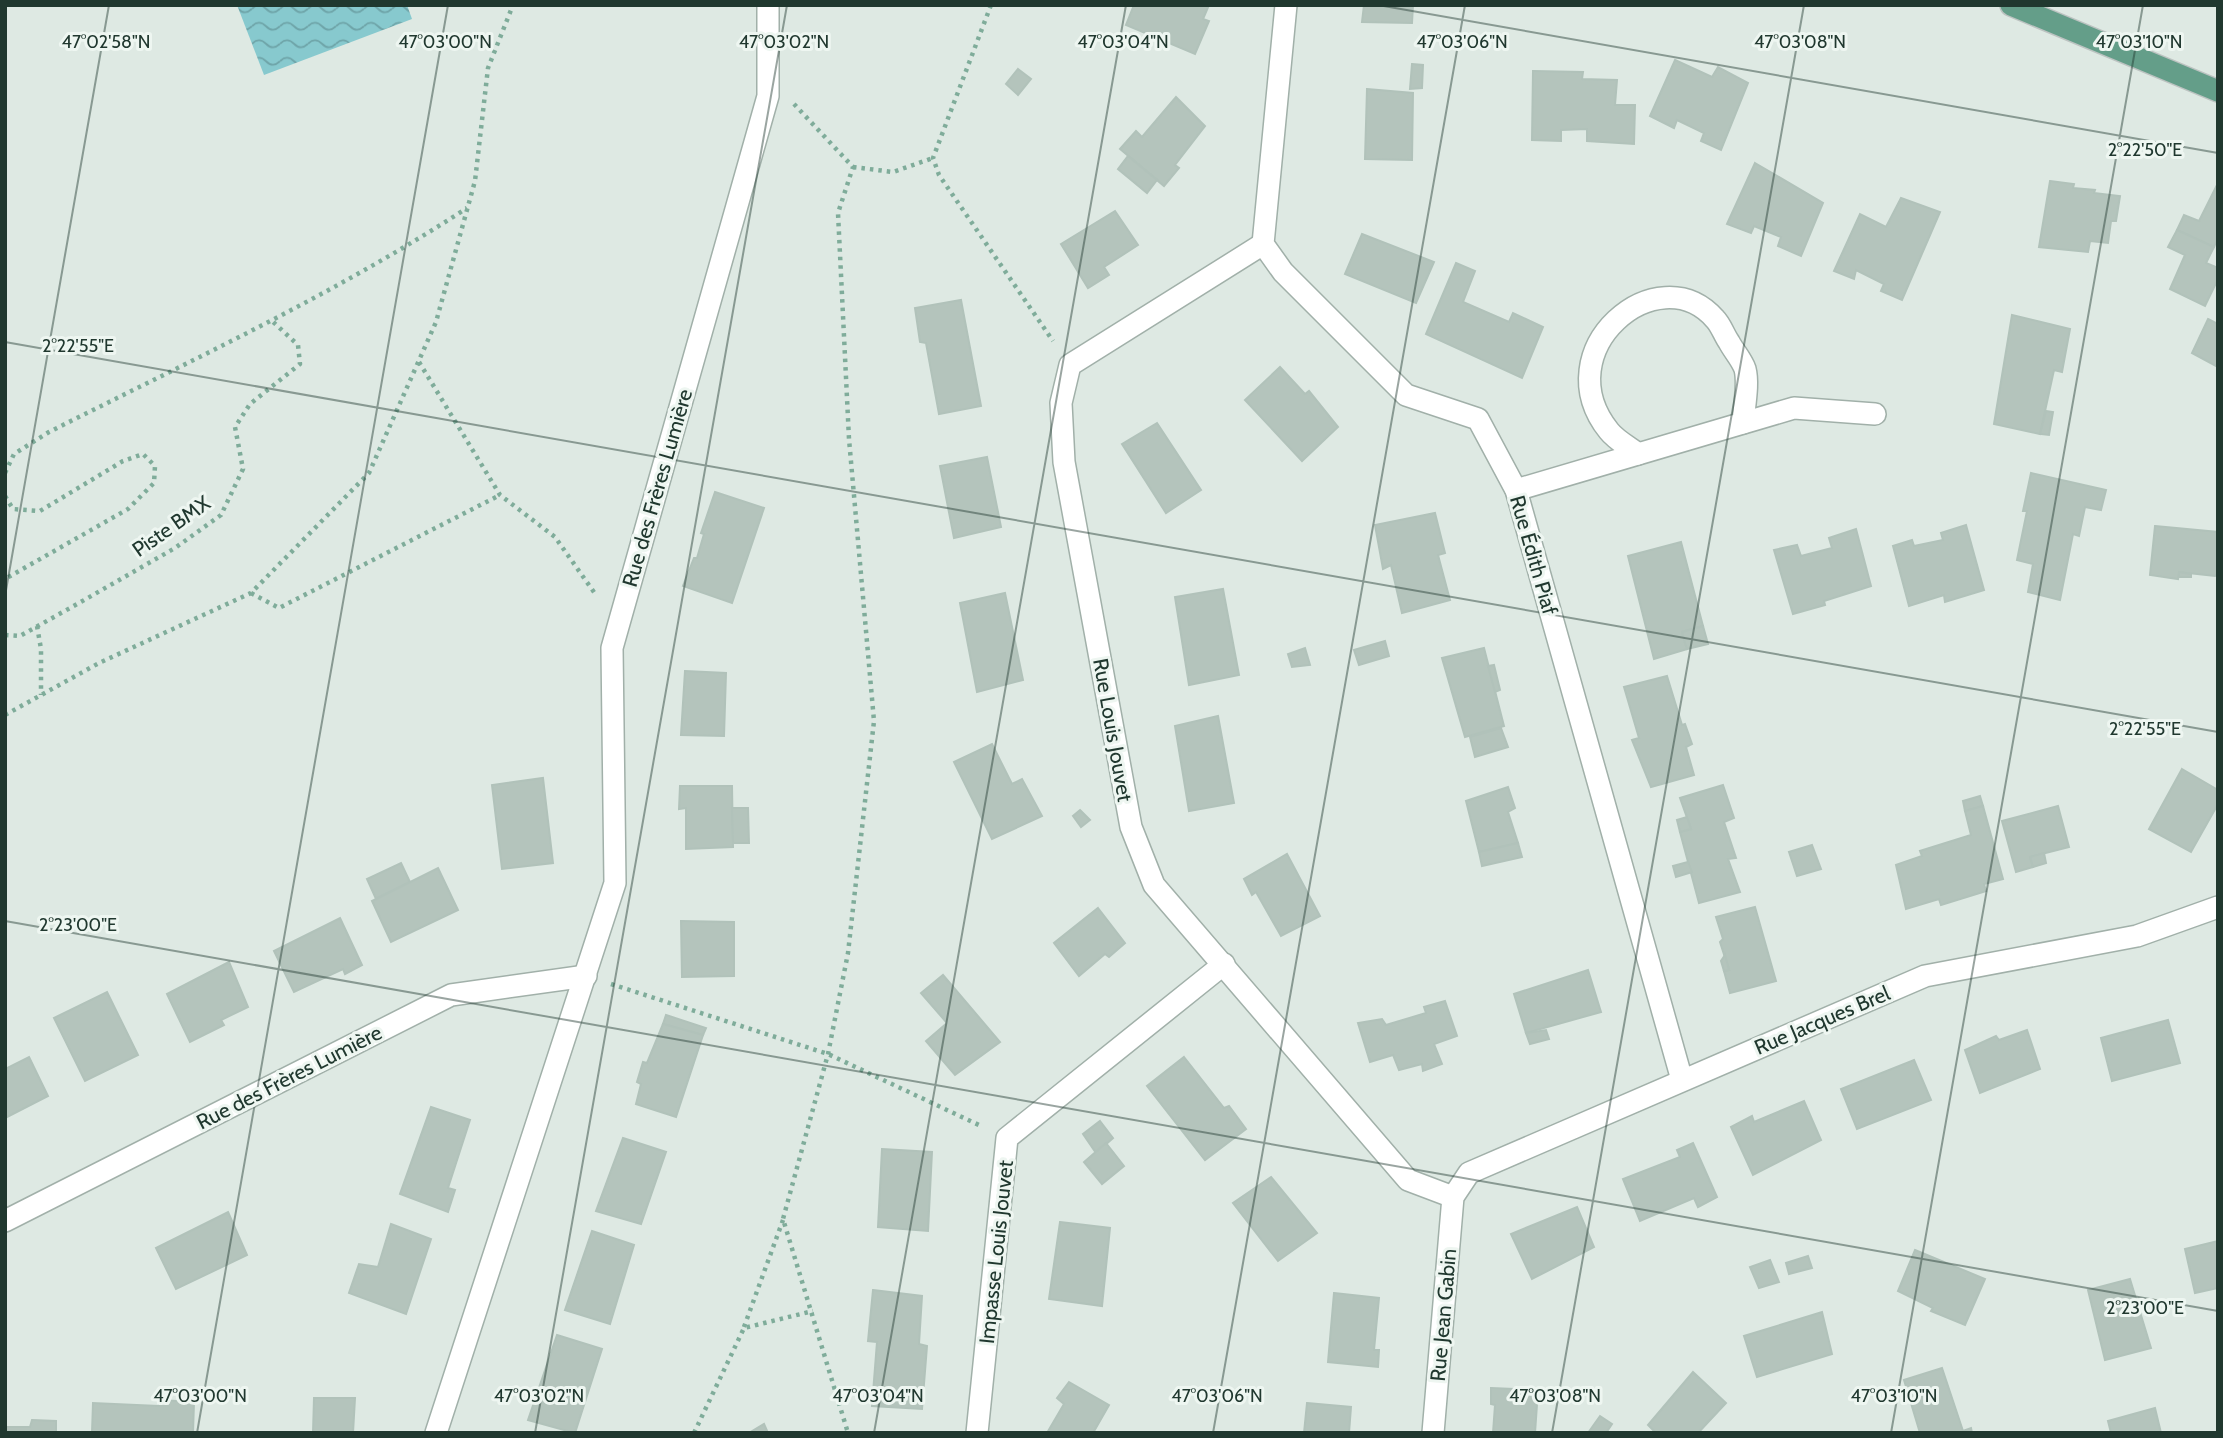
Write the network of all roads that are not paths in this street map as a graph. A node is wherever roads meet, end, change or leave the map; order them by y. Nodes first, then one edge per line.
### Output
1 (768, 5) edge
2 (1286, 5) edge
3 (2011, 5) edge
4 (2218, 91) edge
5 (1263, 244) junction
6 (1875, 414) dead end
7 (1744, 423) junction
8 (1638, 454) junction
9 (1516, 490) junction
10 (2218, 907) edge
11 (1224, 964) junction
12 (586, 976) junction
13 (1682, 1080) junction
14 (1453, 1197) junction
15 (5, 1221) edge
16 (436, 1433) edge
17 (977, 1433) edge
18 (1433, 1433) edge

1 - 12 street, Rue des Frères Lumière
2 - 5 street
3 - 4 main road
5 - 9 street, Rue Édith Piaf
5 - 11 street, Rue Louis Jouvet
6 - 7 street
7 - 8 street
7 - 8 street
8 - 9 street
9 - 13 street, Rue Édith Piaf
10 - 13 street, Rue Jacques Brel
11 - 14 street, Rue Louis Jouvet
11 - 17 street, Impasse Louis Jouvet
12 - 15 street, Rue des Frères Lumière
12 - 16 street, Rue des Frères Lumière
13 - 14 street, Rue Jacques Brel
14 - 18 street, Rue Jean Gabin

